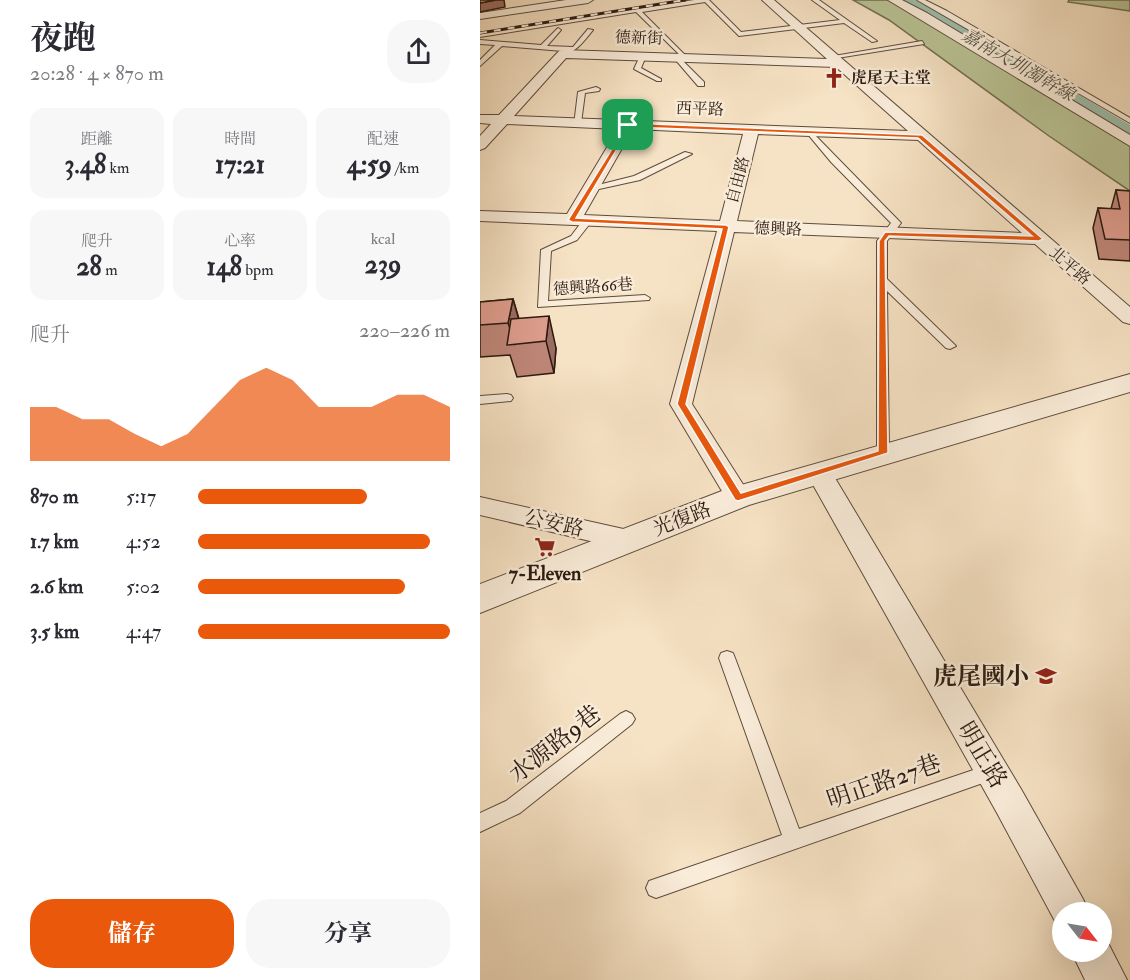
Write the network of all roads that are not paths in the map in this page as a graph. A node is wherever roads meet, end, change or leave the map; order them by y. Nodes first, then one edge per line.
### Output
1 (588, 0) edge
2 (706, 0) edge
3 (766, 0) edge
4 (815, 0) edge
5 (893, 0) edge
6 (920, 0) edge
7 (560, 2) edge
8 (638, 11) junction
9 (480, 16) edge
10 (845, 21) junction
11 (798, 27) junction
12 (558, 30) dead end
13 (590, 30) dead end
14 (739, 34) junction
15 (480, 35) edge
16 (874, 41) dead end
17 (480, 42) edge
18 (749, 43) dead end
19 (922, 43) dead end
20 (500, 44) junction
21 (541, 49) junction
22 (566, 52) junction
23 (643, 56) junction
24 (680, 57) junction
25 (834, 60) junction
26 (480, 64) edge
27 (659, 80) dead end
28 (701, 84) dead end
29 (596, 89) dead end
30 (480, 119) edge
31 (503, 120) junction
32 (1130, 121) edge
33 (577, 123) junction
34 (628, 125) junction
35 (752, 129) junction
36 (810, 132) junction
37 (920, 136) junction
38 (1130, 141) edge
39 (480, 145) edge
40 (688, 154) dead end
41 (590, 188) junction
42 (480, 216) edge
43 (579, 221) junction
44 (726, 227) junction
45 (888, 233) junction
46 (1039, 239) junction
47 (883, 281) junction
48 (645, 298) dead end
49 (1130, 318) edge
50 (950, 346) dead end
51 (1130, 383) edge
52 (507, 398) dead end
53 (480, 400) edge
54 (883, 453) junction
55 (820, 474) junction
56 (738, 498) junction
57 (480, 506) edge
58 (628, 540) junction
59 (480, 599) edge
60 (727, 658) dead end
61 (626, 719) dead end
62 (991, 772) junction
63 (480, 823) edge
64 (793, 839) junction
65 (656, 888) dead end
66 (1064, 902) edge
67 (1097, 962) edge
68 (1107, 980) edge

1 - 7 street
2 - 8 lane
2 - 14 lane
3 - 11 street, 北平路
4 - 10 lane
5 - 38 street
6 - 32 lane
7 - 9 street
8 - 15 lane
8 - 24 lane
10 - 11 lane
10 - 16 lane
11 - 14 lane
11 - 25 street, 北平路
12 - 21 lane
13 - 22 lane
14 - 18 lane
17 - 20 lane
19 - 25 lane
20 - 21 lane
20 - 26 lane
21 - 22 lane
22 - 23 street, 德新街
22 - 31 street
23 - 24 street, 德新街
23 - 27 lane
24 - 25 street, 德新街
24 - 28 lane
25 - 37 street, 北平路
29 - 33 lane
30 - 31 street, 西平路
31 - 33 street, 西平路
31 - 39 street
33 - 34 street, 西平路
34 - 35 street, 西平路
34 - 41 street
35 - 36 street, 西平路
35 - 44 street, 自由路
36 - 37 street, 西平路
36 - 45 lane
37 - 46 street, 北平路
40 - 41 lane
41 - 43 street
42 - 43 street, 德興路
43 - 44 street, 德興路
43 - 48 lane, 德興路66巷
44 - 45 street, 德興路
44 - 56 street, 自由路
45 - 46 street, 德興路
45 - 47 lane
46 - 49 street, 北平路
47 - 50 lane
47 - 54 lane
51 - 54 street, 光復路
52 - 53 lane
54 - 55 street, 光復路
55 - 56 street, 光復路
55 - 62 street, 明正路
56 - 58 street, 光復路
57 - 58 street, 公安路
58 - 59 street, 光復路
60 - 64 lane
61 - 63 lane, 水源路9巷
62 - 64 lane, 明正路27巷
62 - 66 street, 明正路
64 - 65 lane, 明正路27巷
67 - 68 street

